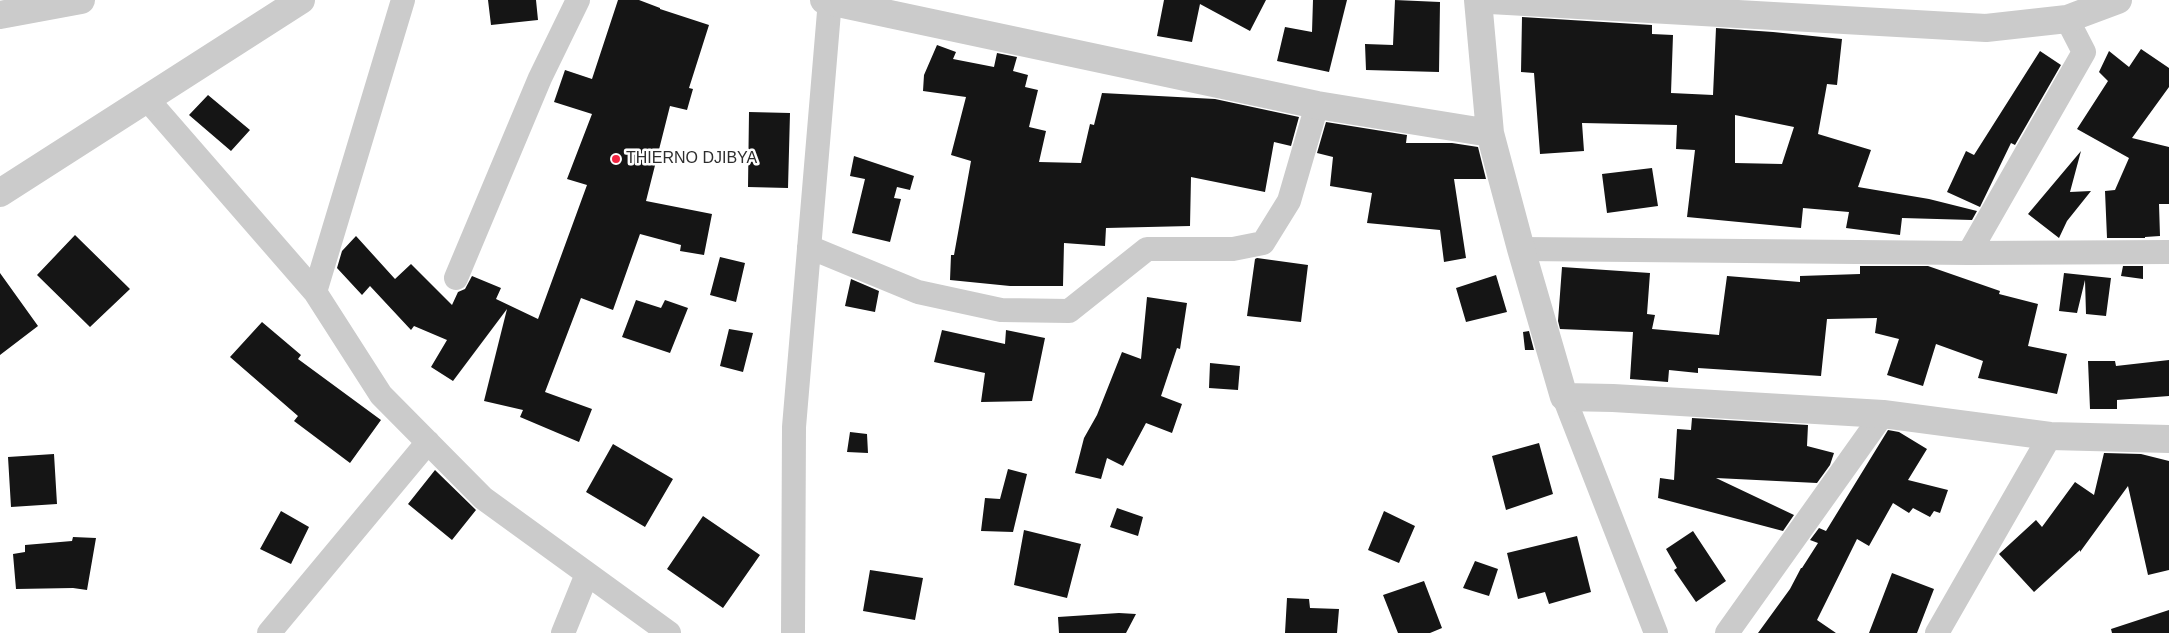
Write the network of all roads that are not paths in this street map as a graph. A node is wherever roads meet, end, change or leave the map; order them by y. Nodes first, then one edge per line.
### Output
1 (82, 0) edge
2 (301, 0) edge
3 (403, 0) edge
4 (578, 0) edge
5 (828, 0) edge
6 (1478, 0) edge
7 (1490, 0) edge
8 (2118, 0) edge
9 (1724, 7) edge
10 (0, 15) edge
11 (2067, 19) junction
12 (146, 99) junction
13 (1317, 105) junction
14 (1490, 133) junction
15 (0, 193) edge
16 (809, 247) junction
17 (1521, 249) junction
18 (2169, 252) edge
19 (1968, 253) junction
20 (456, 278) dead end
21 (315, 292) junction
22 (1564, 397) junction
23 (1883, 414) junction
24 (2050, 436) junction
25 (2169, 439) edge
26 (428, 442) junction
27 (587, 574) junction
28 (269, 633) edge
29 (563, 633) edge
30 (669, 633) edge
31 (793, 633) edge
32 (1656, 633) edge
33 (1727, 633) edge
34 (1937, 633) edge

1 - 10 street
2 - 12 street
3 - 21 street
4 - 20 street
5 - 13 street
5 - 16 street
6 - 14 street
7 - 9 street
8 - 11 street
9 - 11 street
11 - 19 street
12 - 15 street
12 - 21 street
13 - 14 street
13 - 16 street
14 - 17 street
16 - 31 street
17 - 19 street
17 - 22 street
18 - 19 street
21 - 26 street
22 - 23 street
22 - 32 street
23 - 24 street
23 - 33 street
24 - 25 street
24 - 34 street
26 - 27 street
26 - 28 street
27 - 29 street
27 - 30 street

